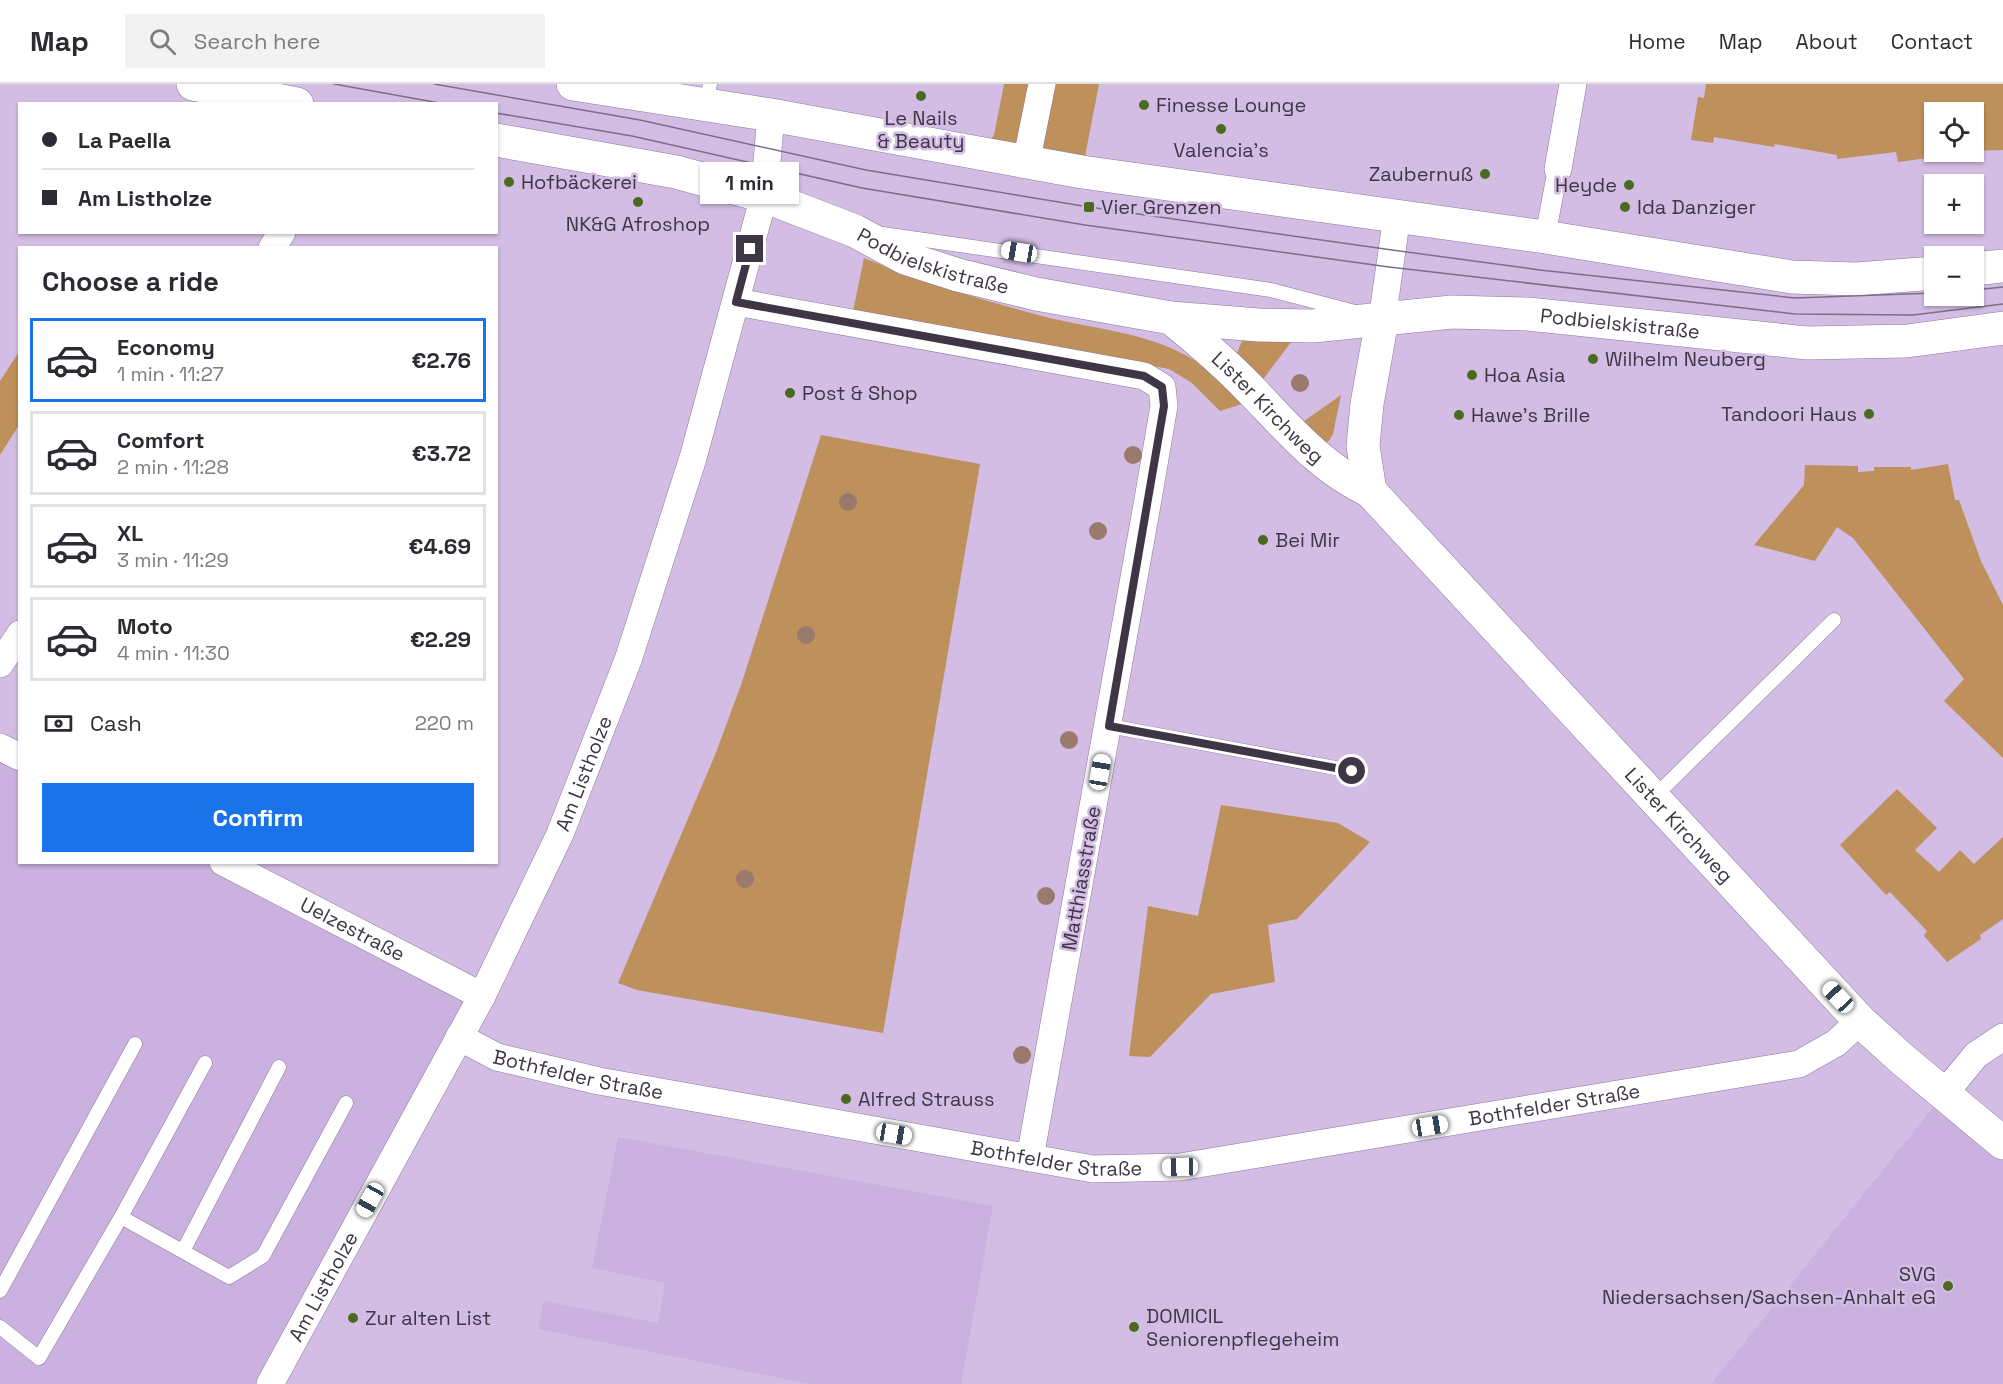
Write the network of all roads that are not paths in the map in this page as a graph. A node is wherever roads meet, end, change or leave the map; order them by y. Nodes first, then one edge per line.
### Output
1 (193, 84) edge
2 (573, 84) edge
3 (1042, 84) edge
4 (1574, 84) edge
5 (708, 94) edge
6 (287, 102) edge
7 (771, 116) junction
8 (498, 140) edge
9 (1026, 163) junction
10 (1558, 169) joint
11 (764, 196) junction
12 (1397, 216) junction
13 (855, 231) junction
14 (1545, 237) junction
15 (2003, 266) edge
16 (1984, 268) edge
17 (1924, 274) edge
18 (736, 302) junction
19 (1171, 318) junction
20 (1382, 320) junction
21 (2003, 328) edge
22 (1370, 491) junction
23 (1834, 620) dead end
24 (18, 637) edge
25 (0, 664) edge
26 (1109, 726) junction
27 (0, 747) edge
28 (18, 756) edge
29 (1352, 771) dead end
30 (1654, 797) junction
31 (227, 864) edge
32 (482, 996) junction
33 (1860, 1021) junction
34 (2003, 1036) edge
35 (459, 1037) junction
36 (135, 1044) dead end
37 (205, 1063) dead end
38 (279, 1067) dead end
39 (1944, 1094) junction
40 (346, 1103) dead end
41 (2003, 1143) edge
42 (1030, 1158) junction
43 (121, 1217) junction
44 (183, 1251) junction
45 (0, 1291) edge
46 (0, 1327) edge
47 (270, 1384) edge

1 - 6 main road
2 - 5 main road
3 - 9 street
4 - 10 street
5 - 7 main road
7 - 9 main road
7 - 11 street, Am Listholze
8 - 11 main road, Podbielskistraße
9 - 12 main road
10 - 14 street
11 - 13 main road, Podbielskistraße
11 - 18 street, Am Listholze
12 - 14 main road
12 - 20 street
13 - 19 main road, Podbielskistraße
13 - 20 lane
14 - 17 main road
15 - 16 main road
18 - 26 street, Matthiasstraße
18 - 32 street, Am Listholze
19 - 20 main road, Podbielskistraße
19 - 22 main road, Lister Kirchweg
20 - 21 main road, Podbielskistraße
20 - 22 main road
22 - 30 main road, Lister Kirchweg
23 - 30 lane
24 - 25 street
26 - 29 lane
26 - 42 street, Matthiasstraße
27 - 28 street
30 - 33 main road, Lister Kirchweg
31 - 32 street, Uelzestraße
32 - 35 street, Am Listholze
33 - 39 main road, Lister Kirchweg
33 - 42 street, Bothfelder Straße
34 - 39 street
35 - 42 street, Bothfelder Straße
35 - 47 street, Am Listholze
36 - 45 lane
37 - 43 lane
38 - 44 lane
39 - 41 main road, Lister Kirchweg
40 - 44 lane
43 - 44 lane
43 - 46 lane

